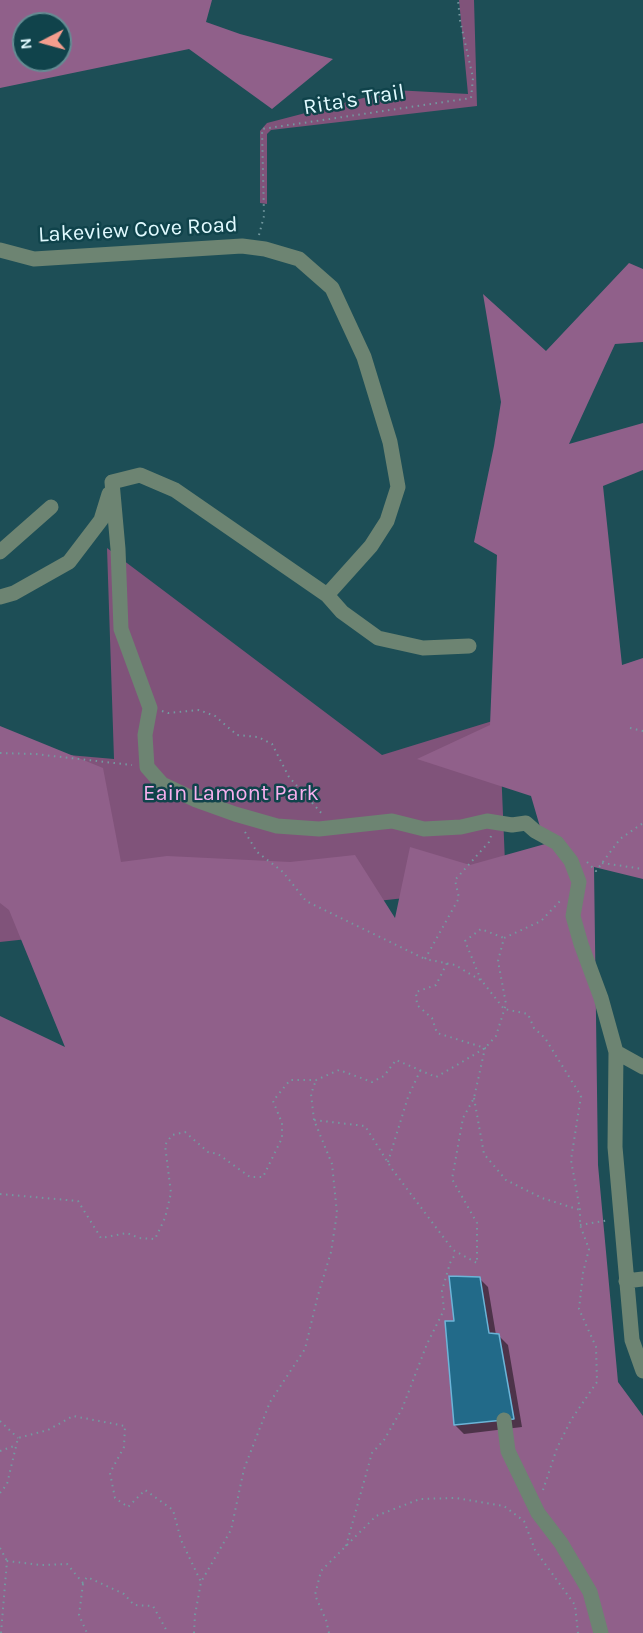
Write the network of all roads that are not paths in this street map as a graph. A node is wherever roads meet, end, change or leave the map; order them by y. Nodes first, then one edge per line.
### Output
1 (0, 250) edge
2 (112, 482) junction
3 (51, 507) dead end
4 (0, 552) edge
5 (327, 595) junction
6 (0, 597) edge
7 (469, 646) dead end
8 (616, 1052) junction
9 (643, 1067) edge
10 (643, 1279) edge
11 (626, 1281) junction
12 (643, 1371) edge
13 (504, 1420) dead end
14 (601, 1633) edge

1 - 5 street, Lakeview Cove Road
2 - 5 street
2 - 6 street
2 - 8 street
3 - 4 street
5 - 7 street
8 - 9 street
8 - 11 street
10 - 11 street
11 - 12 street
13 - 14 street

